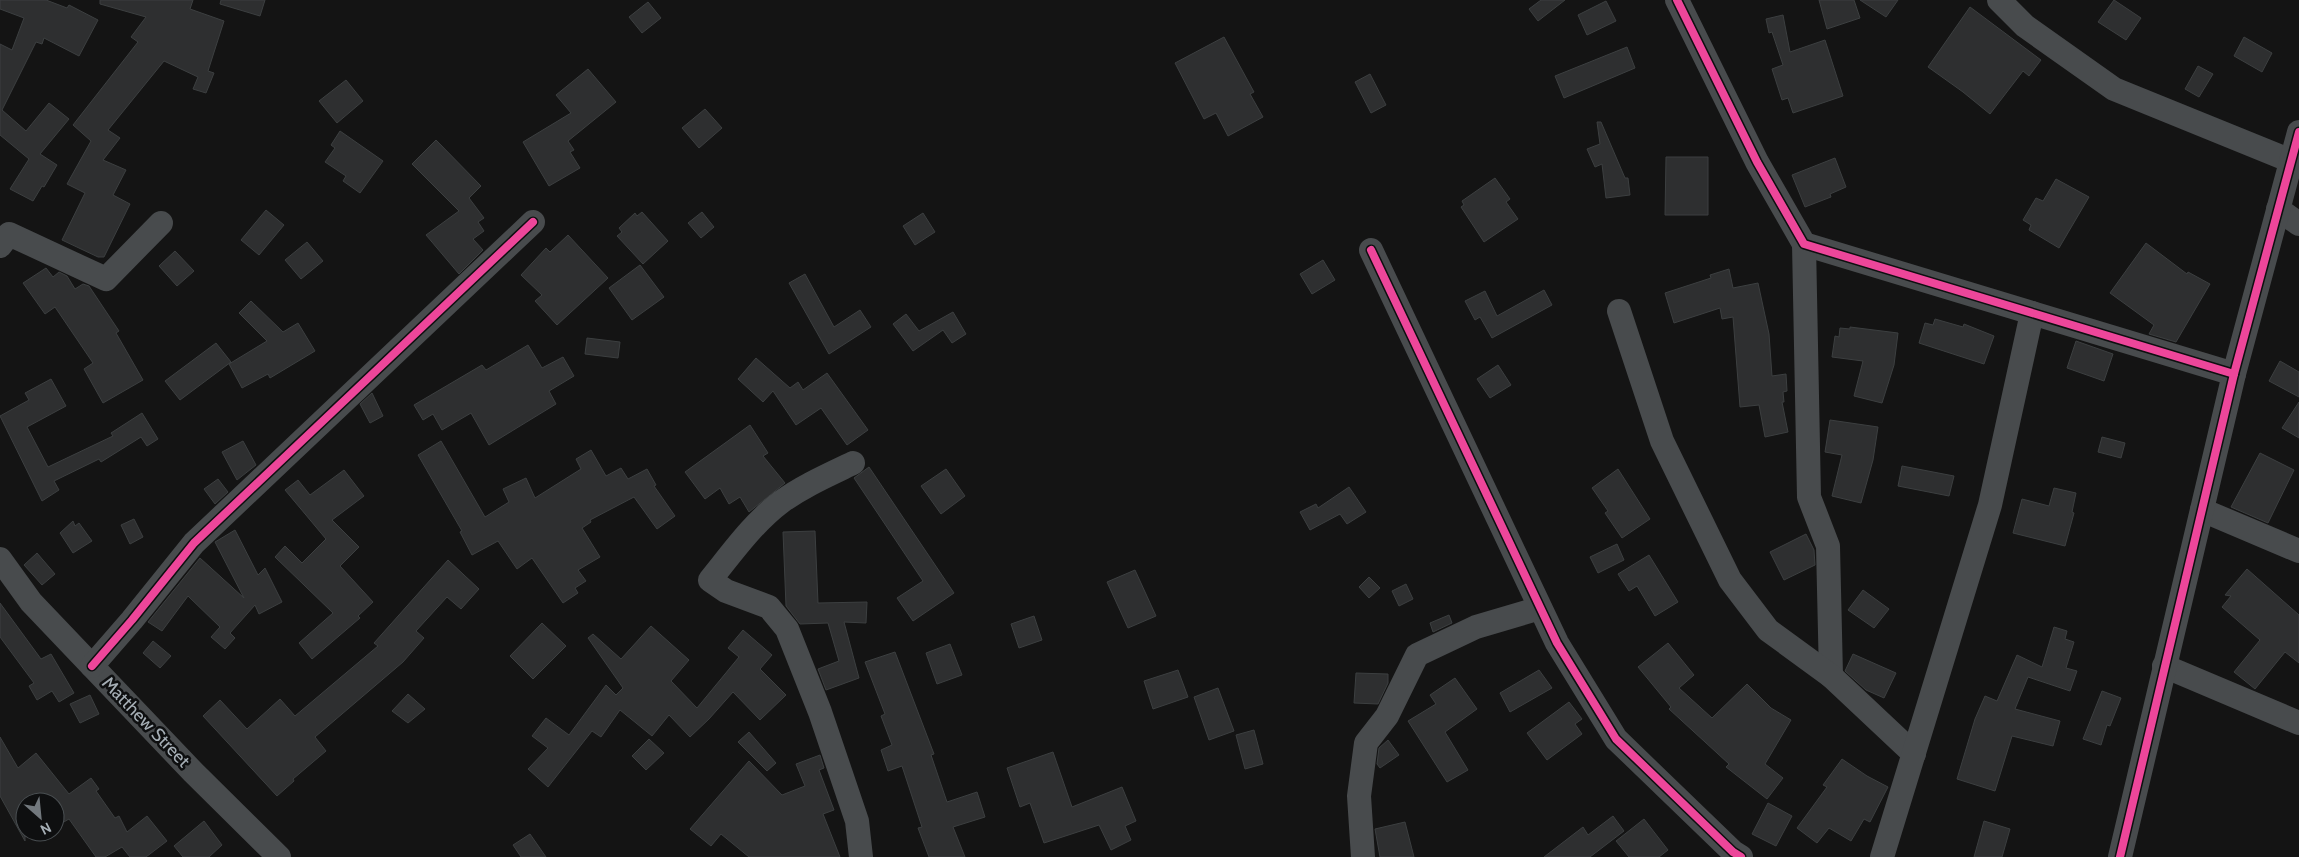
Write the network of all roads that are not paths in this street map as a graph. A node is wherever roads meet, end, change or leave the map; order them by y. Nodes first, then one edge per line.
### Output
1 (1677, 0) edge
2 (1999, 0) edge
3 (2299, 132) edge
4 (2291, 161) junction
5 (2278, 209) junction
6 (161, 222) dead end
7 (533, 222) dead end
8 (2299, 224) edge
9 (1804, 244) junction
10 (0, 246) edge
11 (1371, 250) dead end
12 (1619, 311) dead end
13 (2032, 313) junction
14 (2234, 374) junction
15 (853, 463) dead end
16 (2202, 510) junction
17 (2299, 551) edge
18 (0, 559) edge
19 (1540, 608) junction
20 (92, 666) junction
21 (2164, 666) junction
22 (1831, 676) junction
23 (2299, 723) edge
24 (1914, 754) junction
25 (1734, 855) edge
26 (279, 857) edge
27 (861, 857) edge
28 (1364, 857) edge
29 (1882, 857) edge
30 (2120, 857) edge

1 - 9 street
2 - 4 street
3 - 4 street
4 - 5 street
5 - 8 street
5 - 14 street
6 - 10 street
7 - 20 street
9 - 13 street
9 - 22 street
11 - 19 street
12 - 22 street
13 - 14 street
13 - 24 street
14 - 16 street
15 - 27 street
16 - 17 street
16 - 21 street
18 - 20 street, Matthew Street
19 - 25 street
19 - 28 street
20 - 26 street, Matthew Street
21 - 23 street
21 - 30 street
22 - 24 street
24 - 29 street

